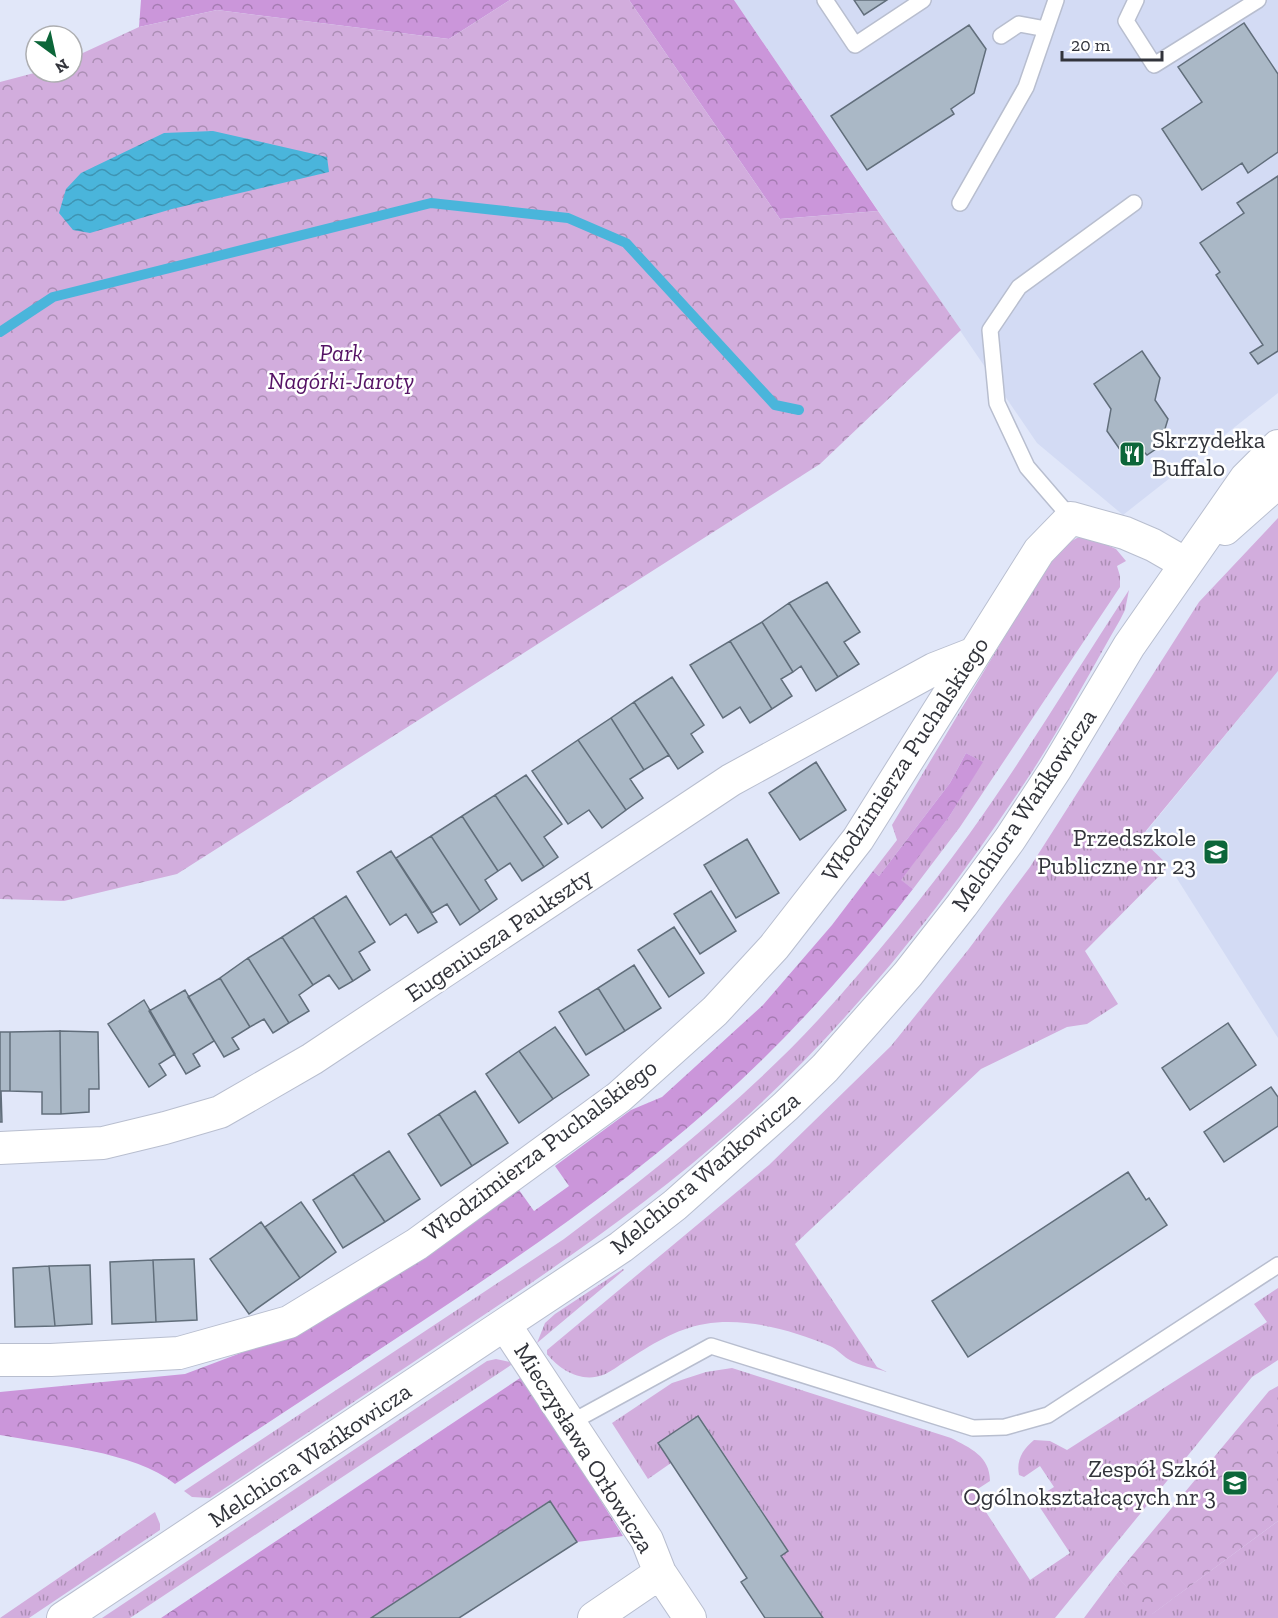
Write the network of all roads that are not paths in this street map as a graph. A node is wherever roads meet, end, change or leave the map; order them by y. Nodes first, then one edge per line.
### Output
1 (825, 0) edge
2 (923, 0) edge
3 (1056, 0) edge
4 (1136, 0) edge
5 (1258, 0) edge
6 (1046, 29) junction
7 (1001, 36) dead end
8 (960, 203) dead end
9 (1134, 204) dead end
10 (1278, 446) edge
11 (1278, 482) edge
12 (1071, 518) junction
13 (1186, 564) junction
14 (975, 652) junction
15 (0, 1148) edge
16 (1278, 1265) edge
17 (505, 1325) junction
18 (0, 1360) edge
19 (570, 1422) junction
20 (660, 1573) junction
21 (63, 1618) edge
22 (594, 1618) edge
23 (690, 1618) edge

1 - 2 lane
3 - 6 lane
4 - 5 lane
6 - 7 lane
6 - 8 lane
9 - 12 lane
10 - 13 street, Melchiora Wańkowicza
11 - 13 street, Melchiora Wańkowicza
12 - 13 street
12 - 14 street, Włodzimierza Puchalskiego
13 - 17 street, Melchiora Wańkowicza
14 - 15 street, Eugeniusza Paukszty
14 - 18 street, Włodzimierza Puchalskiego
16 - 19 lane
17 - 19 street, Mieczysława Orłowicza
17 - 21 street, Melchiora Wańkowicza
19 - 20 street, Mieczysława Orłowicza
20 - 22 street, Mieczysława Orłowicza
20 - 23 street, Mieczysława Orłowicza

